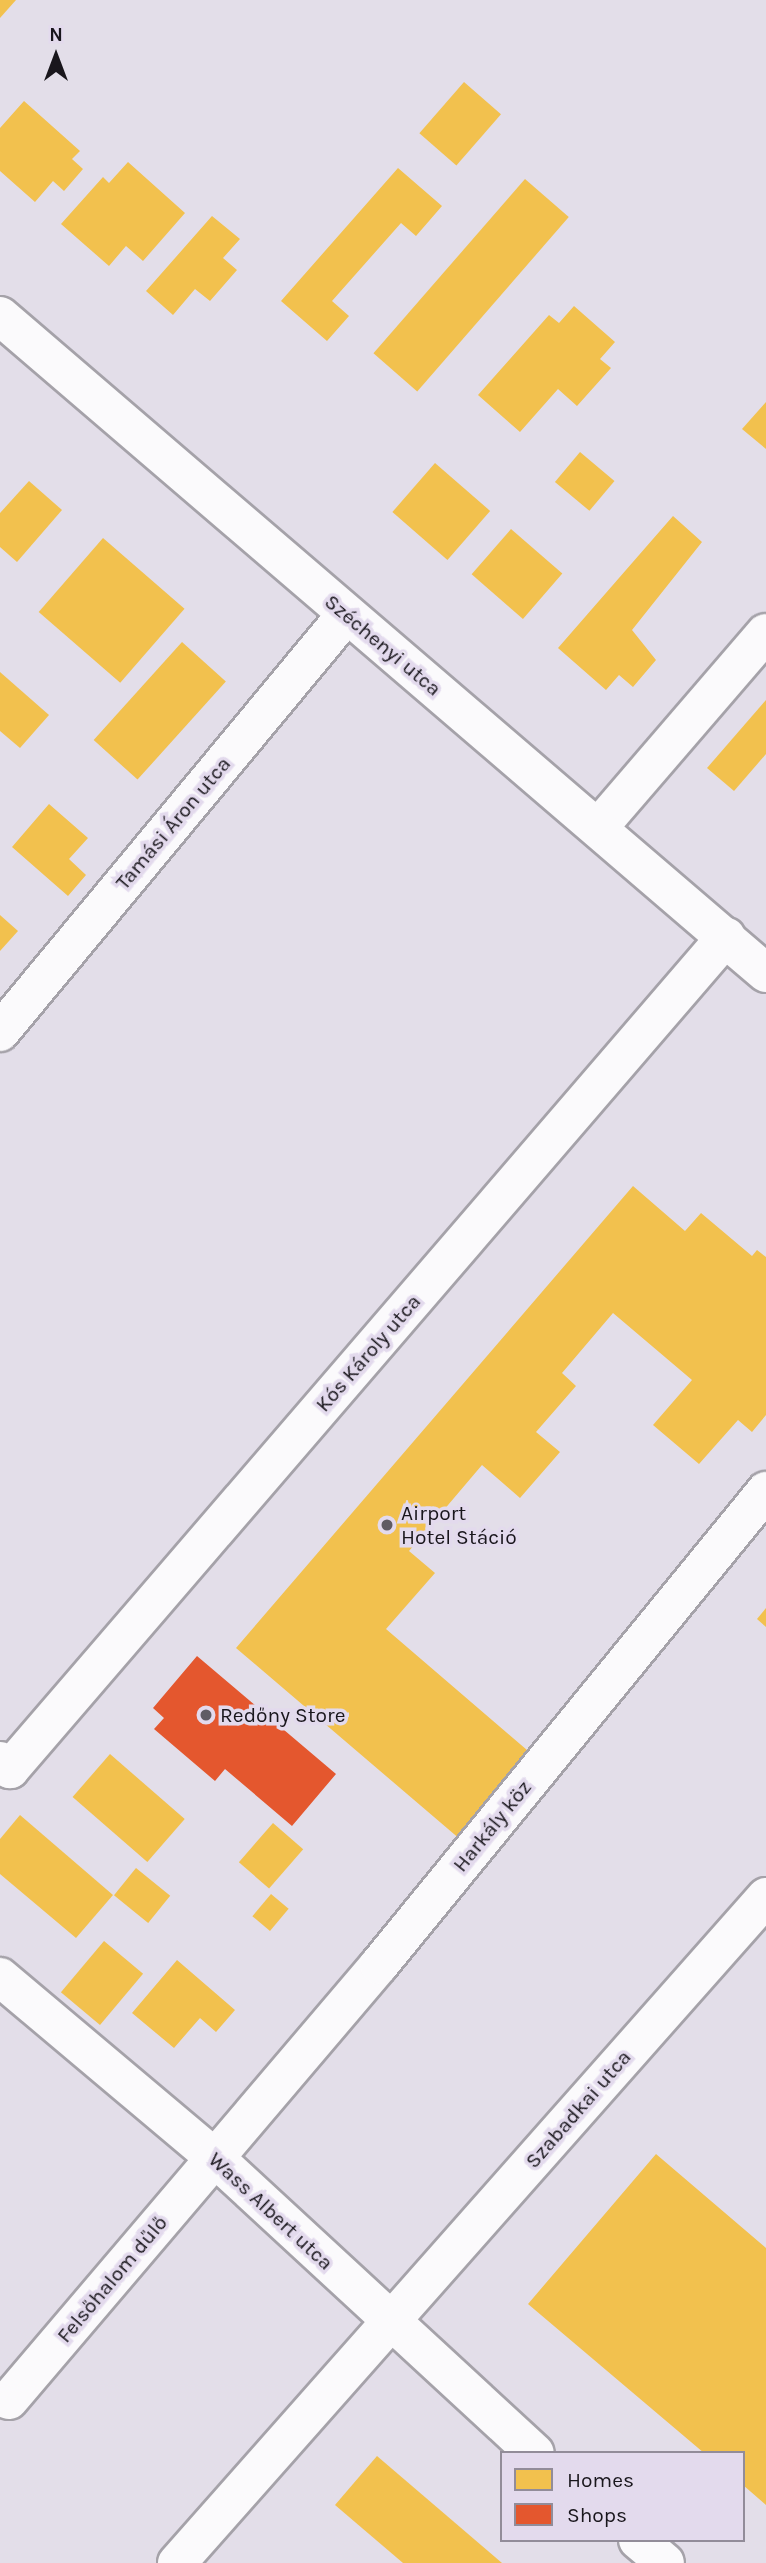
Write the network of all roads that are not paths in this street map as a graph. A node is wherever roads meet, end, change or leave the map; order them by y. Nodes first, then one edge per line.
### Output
1 (0, 316) edge
2 (346, 615) junction
3 (766, 633) edge
4 (598, 828) junction
5 (726, 937) junction
6 (766, 973) edge
7 (0, 1032) edge
8 (766, 1490) edge
9 (5, 1765) edge
10 (766, 1897) edge
11 (0, 1977) edge
12 (215, 2158) junction
13 (391, 2321) junction
14 (9, 2400) dead end
15 (533, 2451) edge
16 (640, 2542) edge
17 (177, 2563) edge
18 (665, 2563) edge

1 - 2 street, Széchenyi utca
2 - 4 street, Széchenyi utca
2 - 7 street, Tamási Áron utca
3 - 4 street
4 - 5 street, Széchenyi utca
5 - 6 street, Széchenyi utca
5 - 9 street, Kós Károly utca
8 - 12 street, Harkály köz
10 - 13 street, Szabadkai utca
11 - 12 street, Wass Albert utca
12 - 13 street, Wass Albert utca
12 - 14 street, Felsőhalom dűlő
13 - 15 street, Wass Albert utca
13 - 17 street, Szabadkai utca
16 - 18 street

